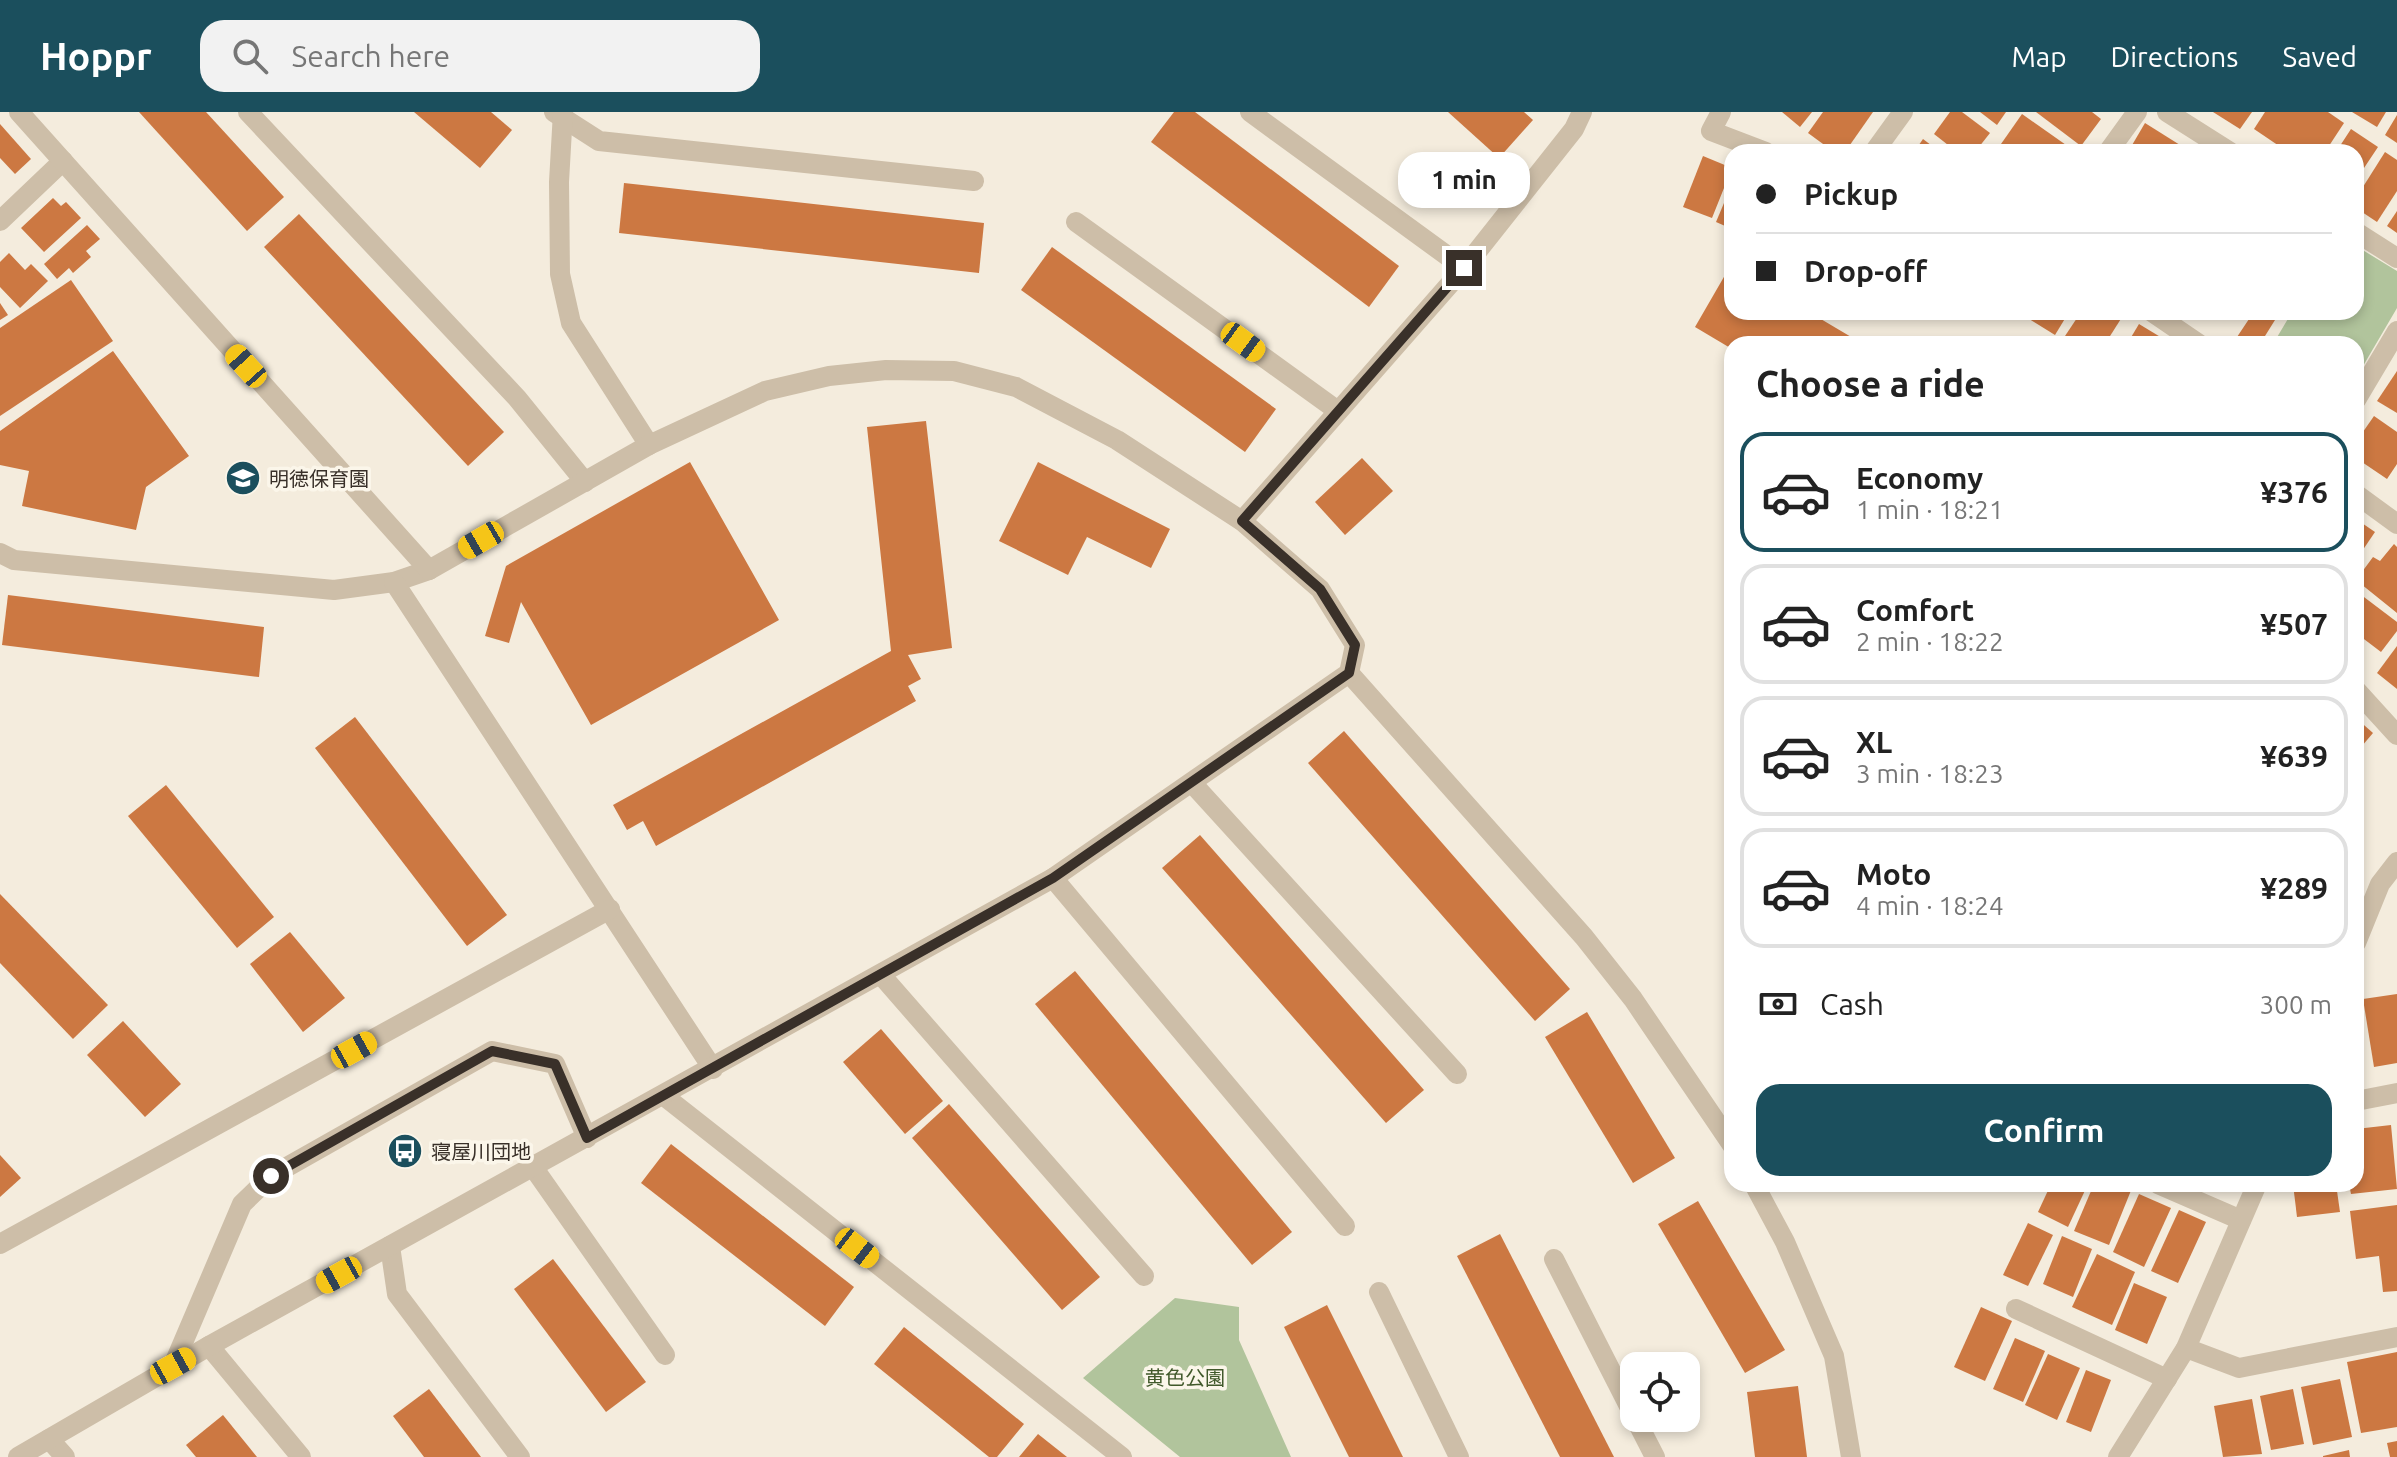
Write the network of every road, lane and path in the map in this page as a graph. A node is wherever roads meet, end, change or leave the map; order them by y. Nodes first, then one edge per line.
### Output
1 (19, 112) edge
2 (248, 112) edge
3 (1250, 112) edge
4 (1721, 112) edge
5 (1903, 112) edge
6 (2137, 112) edge
7 (2167, 112) edge
8 (560, 115) edge
9 (1575, 115) edge
10 (1745, 144) edge
11 (1880, 144) edge
12 (2114, 144) edge
13 (2217, 144) edge
14 (63, 161) junction
15 (974, 181) dead end
16 (0, 221) edge
17 (1076, 222) dead end
18 (2364, 237) edge
19 (2397, 258) edge
20 (1464, 268) junction
21 (2164, 320) edge
22 (2397, 331) edge
23 (2187, 336) edge
24 (2364, 387) edge
25 (1338, 411) junction
26 (649, 445) junction
27 (585, 482) junction
28 (2364, 500) edge
29 (1242, 521) junction
30 (2397, 524) edge
31 (0, 553) edge
32 (429, 570) junction
33 (394, 582) junction
34 (1349, 673) junction
35 (2364, 699) edge
36 (2397, 735) edge
37 (1192, 783) junction
38 (2397, 862) edge
39 (1053, 878) junction
40 (610, 909) junction
41 (2364, 923) edge
42 (882, 976) junction
43 (713, 1069) junction
44 (1457, 1074) dead end
45 (2397, 1093) edge
46 (664, 1096) junction
47 (2364, 1099) edge
48 (1724, 1133) edge
49 (587, 1138) junction
50 (533, 1167) junction
51 (1758, 1192) edge
52 (2176, 1192) edge
53 (2253, 1192) edge
54 (2241, 1220) junction
55 (1345, 1226) dead end
56 (0, 1244) edge
57 (390, 1246) junction
58 (1554, 1259) dead end
59 (1144, 1276) dead end
60 (1379, 1292) dead end
61 (2016, 1309) dead end
62 (2397, 1337) edge
63 (209, 1346) junction
64 (2186, 1348) junction
65 (665, 1355) dead end
66 (173, 1366) junction
67 (2167, 1379) junction
68 (1620, 1388) edge
69 (1642, 1432) edge
70 (49, 1439) junction
71 (18, 1457) edge
72 (65, 1457) edge
73 (301, 1457) edge
74 (520, 1457) edge
75 (1122, 1457) edge
76 (1459, 1457) edge
77 (1655, 1457) edge
78 (1851, 1457) edge
79 (2118, 1457) edge

1 - 14 street
2 - 27 street
3 - 20 street
4 - 10 street
5 - 11 street
6 - 12 street
7 - 13 street
8 - 15 street
8 - 26 street
9 - 20 street
14 - 16 street
14 - 32 street
17 - 25 street
18 - 19 street
20 - 25 street
21 - 23 street
22 - 24 street
25 - 29 street
26 - 27 street
26 - 29 street
27 - 32 street
28 - 30 street
29 - 34 street
31 - 33 street
32 - 33 street
33 - 40 street
34 - 37 street
34 - 48 street
35 - 36 street
37 - 39 street
37 - 44 street
38 - 41 street
39 - 42 street
39 - 55 street
40 - 43 street
40 - 56 street
42 - 43 street
42 - 59 street
43 - 46 street
45 - 47 street
46 - 49 street
46 - 75 street
49 - 50 street
49 - 66 street
50 - 57 street
50 - 65 street
51 - 78 street
52 - 54 street
53 - 54 street
54 - 64 street
57 - 63 street
57 - 74 street
58 - 68 street
60 - 76 street
61 - 67 street
62 - 64 street
63 - 66 street
63 - 73 street
64 - 67 street
66 - 70 street
67 - 79 street
69 - 77 street
70 - 71 street
70 - 72 street

